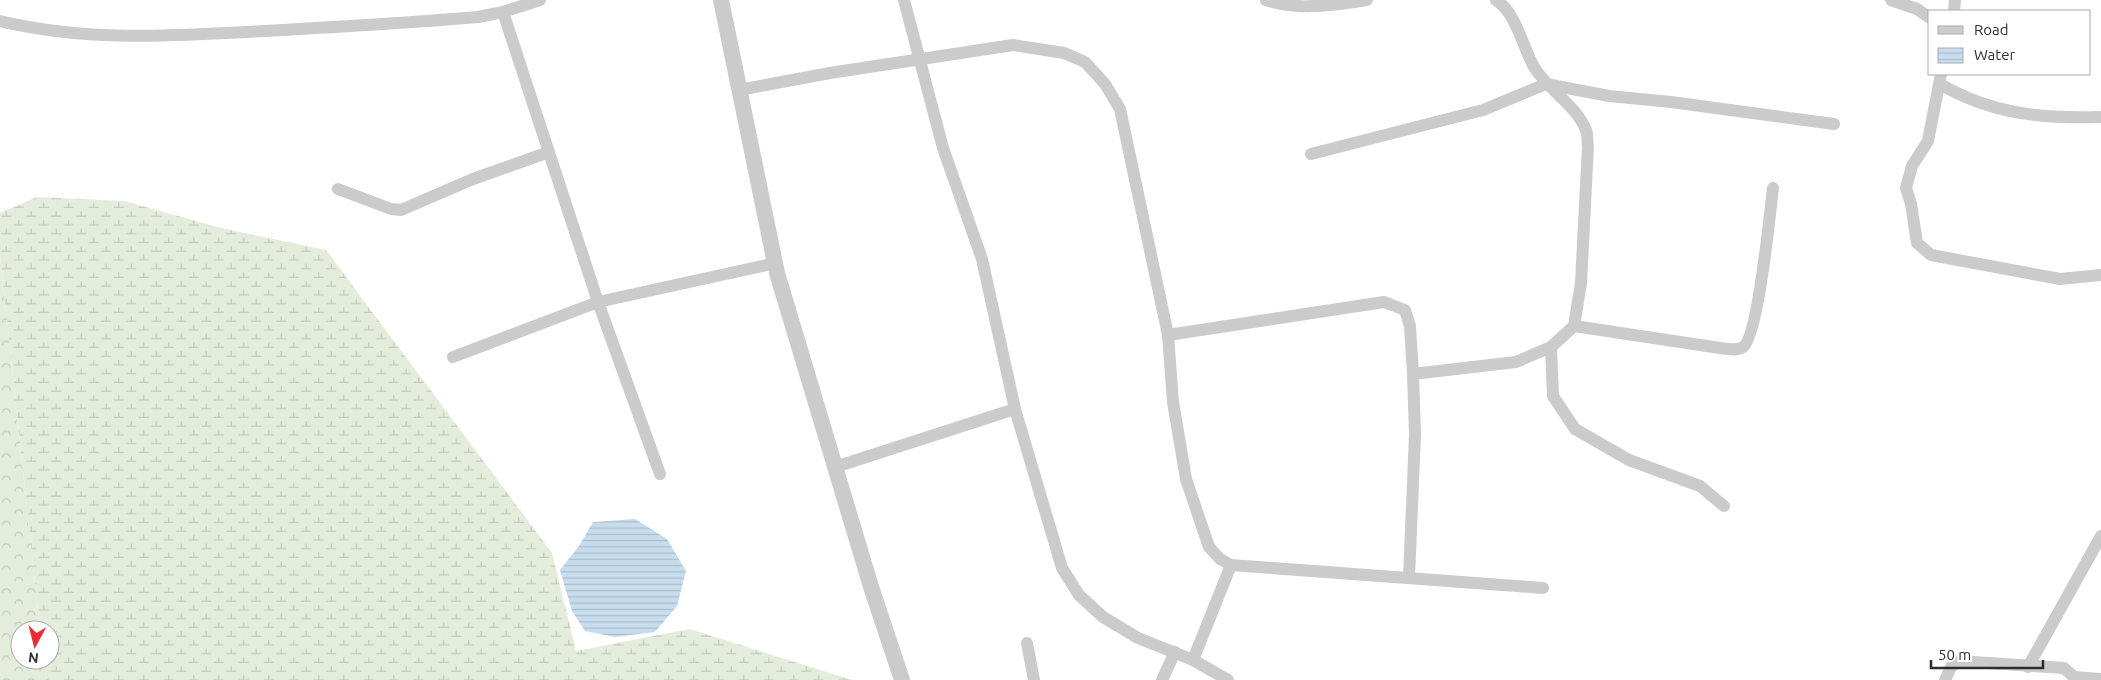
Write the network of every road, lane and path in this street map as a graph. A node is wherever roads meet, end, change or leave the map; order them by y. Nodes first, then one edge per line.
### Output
1 (540, 0) edge
2 (721, 0) edge
3 (904, 0) edge
4 (1266, 0) edge
5 (1367, 0) edge
6 (1496, 0) edge
7 (1891, 0) edge
8 (503, 12) junction
9 (1928, 17) edge
10 (0, 21) edge
11 (918, 60) junction
12 (1940, 79) edge
13 (1546, 84) junction
14 (739, 90) junction
15 (2101, 116) edge
16 (1834, 124) dead end
17 (550, 152) junction
18 (1310, 154) dead end
19 (1773, 188) dead end
20 (338, 189) dead end
21 (776, 264) junction
22 (2101, 275) edge
23 (598, 302) junction
24 (1574, 326) junction
25 (1168, 335) junction
26 (1551, 347) junction
27 (453, 357) dead end
28 (1413, 374) junction
29 (1015, 409) junction
30 (835, 467) junction
31 (660, 474) dead end
32 (1724, 506) dead end
33 (2101, 536) edge
34 (1231, 565) junction
35 (1408, 578) junction
36 (1543, 588) dead end
37 (1027, 643) dead end
38 (1175, 652) junction
39 (1194, 660) junction
40 (2028, 667) junction
41 (2073, 679) edge
42 (2101, 679) edge
43 (902, 680) edge
44 (1034, 680) edge
45 (1162, 680) edge
46 (1228, 680) edge
47 (1945, 680) edge

1 - 8 street
2 - 14 street
3 - 11 street
4 - 5 street
6 - 13 street
7 - 9 street
8 - 10 street
8 - 17 street
11 - 14 street
11 - 25 street
11 - 29 street
12 - 15 street
12 - 22 street
13 - 16 street
13 - 18 street
13 - 24 street
14 - 21 street
17 - 20 street
17 - 23 street
19 - 24 street
21 - 23 street
21 - 30 street
23 - 27 street
23 - 31 street
24 - 26 street
25 - 28 street
25 - 34 street
26 - 28 street
26 - 32 street
28 - 35 street
29 - 30 street
29 - 38 street
30 - 43 street
33 - 40 street
34 - 35 street
34 - 39 street
35 - 36 street
37 - 44 street
38 - 39 street
38 - 45 street
39 - 46 street
40 - 41 street
40 - 47 street
41 - 42 street

